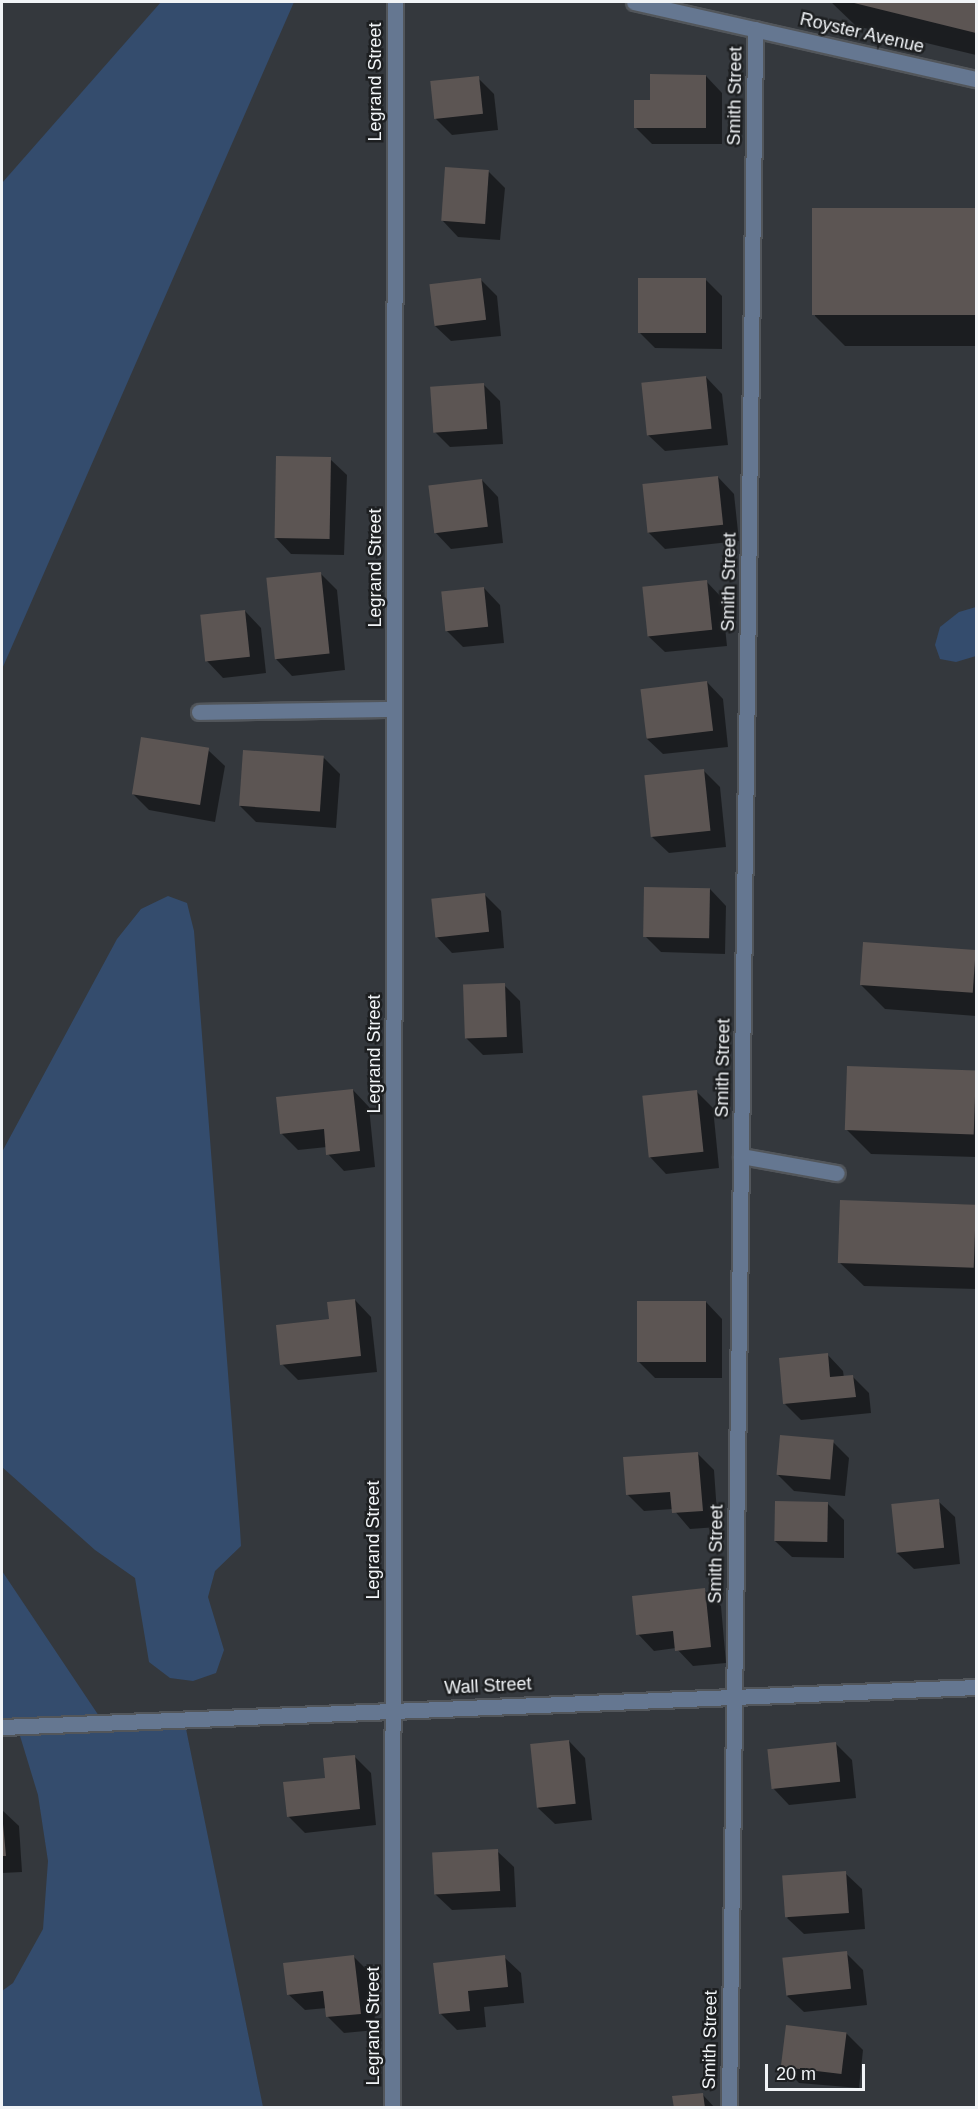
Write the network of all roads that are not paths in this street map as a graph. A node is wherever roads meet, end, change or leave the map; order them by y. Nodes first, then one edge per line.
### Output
1 (395, 2) edge
2 (634, 2) edge
3 (755, 29) junction
4 (976, 79) edge
5 (394, 709) junction
6 (199, 712) dead end
7 (741, 1156) junction
8 (836, 1173) dead end
9 (976, 1687) edge
10 (734, 1695) junction
11 (393, 1710) junction
12 (2, 1727) edge
13 (392, 2108) edge
14 (729, 2108) edge

1 - 5 street, Legrand Street
2 - 3 street, Royster Avenue
3 - 4 street, Royster Avenue
3 - 7 street, Smith Street
5 - 6 street
5 - 11 street, Legrand Street
7 - 8 street
7 - 10 street, Smith Street
9 - 10 street, Wall Street
10 - 11 street, Wall Street
10 - 14 street, Smith Street
11 - 12 street, Wall Street
11 - 13 street, Legrand Street

